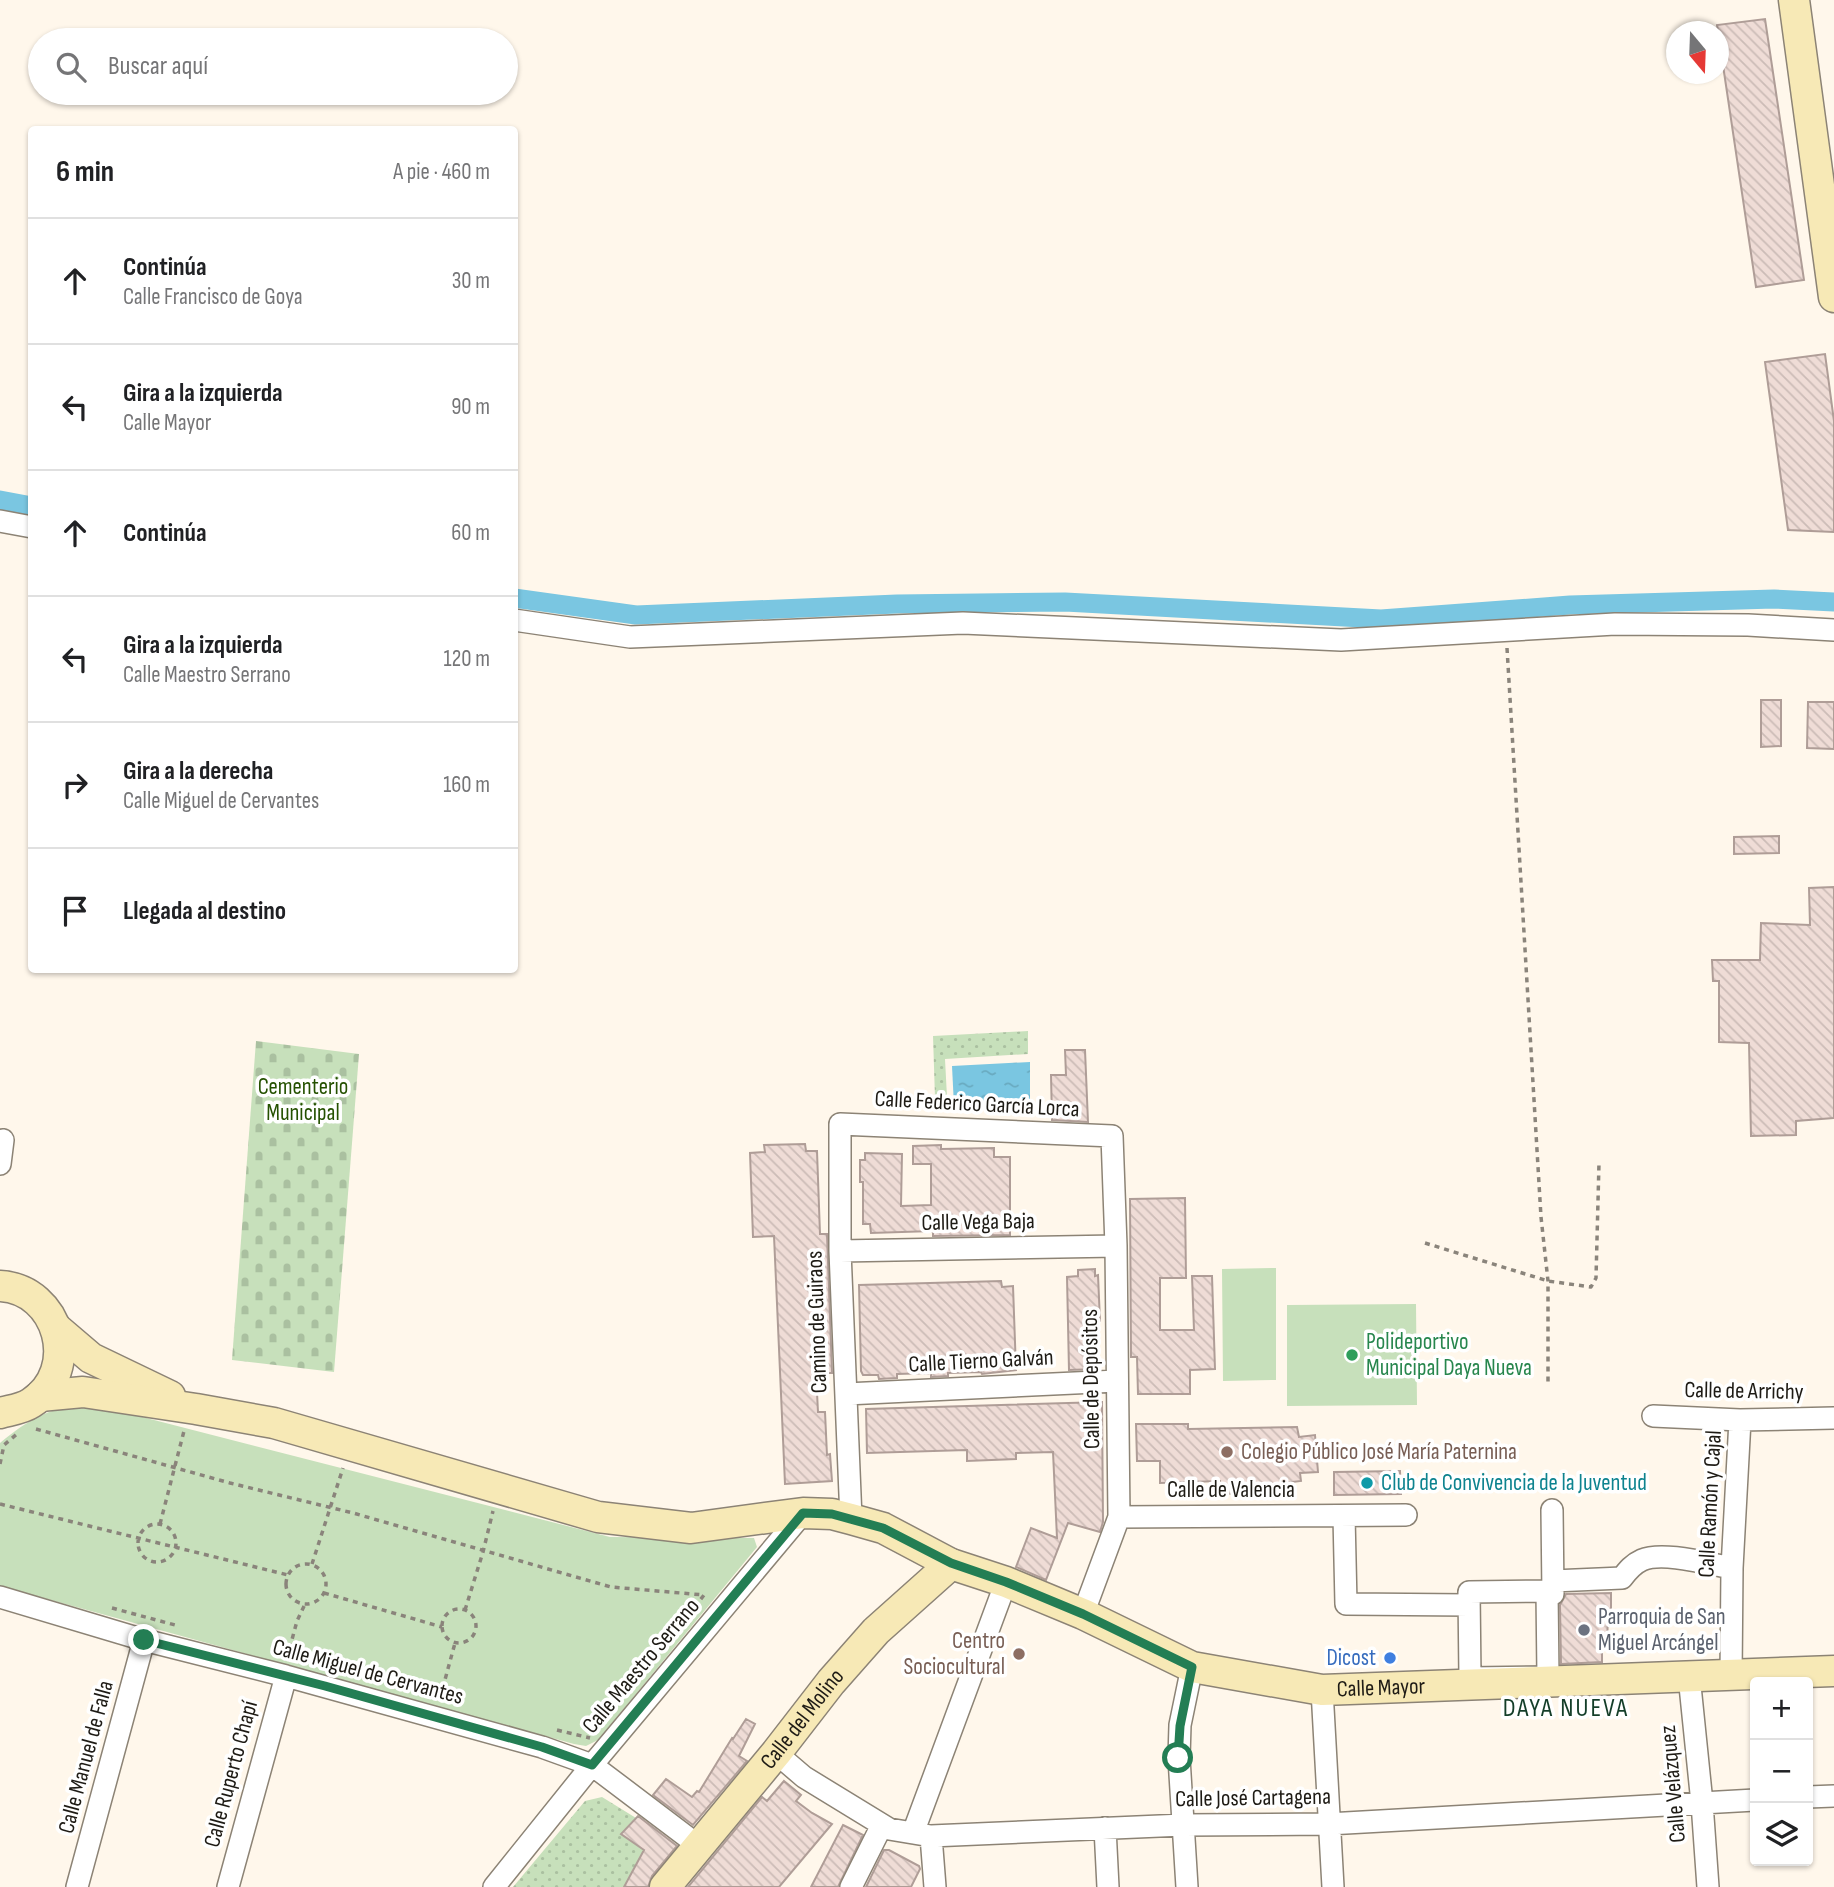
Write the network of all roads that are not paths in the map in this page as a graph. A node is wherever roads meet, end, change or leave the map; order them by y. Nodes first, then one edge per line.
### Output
1 (1794, 0) edge
2 (1834, 297) edge
3 (0, 521) edge
4 (28, 526) edge
5 (518, 621) edge
6 (1834, 630) edge
7 (841, 1124) joint
8 (1112, 1136) joint
9 (3, 1140) dead end
10 (0, 1164) edge
11 (1116, 1246) junction
12 (841, 1251) junction
13 (0, 1286) edge
14 (57, 1329) junction
15 (1117, 1381) junction
16 (846, 1394) junction
17 (191, 1415) junction
18 (1653, 1416) dead end
19 (17, 1418) edge
20 (1834, 1418) edge
21 (1740, 1420) junction
22 (1552, 1510) dead end
23 (803, 1513) junction
24 (1406, 1515) dead end
25 (1344, 1516) junction
26 (1119, 1517) junction
27 (851, 1519) junction
28 (951, 1563) junction
29 (1732, 1568) junction
30 (1553, 1581) junction
31 (1006, 1582) junction
32 (0, 1597) edge
33 (1469, 1605) junction
34 (1083, 1614) junction
35 (144, 1640) junction
36 (1192, 1667) junction
37 (292, 1669) junction
38 (1834, 1671) edge
39 (1689, 1676) junction
40 (1731, 1676) junction
41 (1554, 1680) junction
42 (1322, 1689) junction
43 (776, 1752) junction
44 (592, 1765) junction
45 (1834, 1796) edge
46 (1813, 1797) edge
47 (1750, 1800) edge
48 (1702, 1802) junction
49 (1328, 1824) junction
50 (882, 1825) junction
51 (1183, 1825) junction
52 (1105, 1828) junction
53 (923, 1835) junction
54 (699, 1846) junction
55 (77, 1887) edge
56 (228, 1887) edge
57 (494, 1887) edge
58 (665, 1887) edge
59 (851, 1887) edge
60 (935, 1887) edge
61 (1108, 1887) edge
62 (1187, 1887) edge
63 (1333, 1887) edge
64 (1708, 1887) edge

1 - 2 street
3 - 4 street
5 - 6 street
7 - 8 street, Calle Federico García Lorca
7 - 12 street, Camino de Guiraos
8 - 11 street, Calle de Depósitos
9 - 10 street
11 - 12 street, Calle Vega Baja
11 - 15 street, Calle de Depósitos
12 - 16 street, Camino de Guiraos
13 - 14 street
14 - 17 street
14 - 19 street
15 - 16 street, Calle Tierno Galván
15 - 26 street, Calle de Depósitos
16 - 27 street, Camino de Guiraos
17 - 19 street
17 - 23 street, Calle Mayor
18 - 21 street, Calle de Arrichy
20 - 21 street, Calle de Arrichy
21 - 29 street, Calle Ramón y Cajal
22 - 30 street
23 - 27 street, Calle Mayor
23 - 44 street, Calle Maestro Serrano
24 - 25 street, Calle de Valencia
25 - 26 street, Calle de Valencia
25 - 33 street
26 - 34 street, Calle de Depósitos
27 - 28 street, Calle Mayor
28 - 31 street, Calle Mayor
28 - 43 street, Calle del Molino
29 - 30 street
29 - 40 street, Calle Ramón y Cajal
30 - 41 street
31 - 34 street, Calle Mayor
31 - 53 street
32 - 35 street, Calle Miguel de Cervantes
33 - 33 street
34 - 36 street, Calle Mayor
35 - 37 street, Calle Miguel de Cervantes
35 - 55 street, Calle Manuel de Falla
36 - 42 street, Calle Mayor
36 - 51 street
37 - 44 street, Calle Miguel de Cervantes
37 - 56 street, Calle Ruperto Chapí
38 - 40 street, Calle Mayor
39 - 40 street, Calle Mayor
39 - 41 street, Calle Mayor
39 - 48 street, Calle Velázquez
41 - 42 street, Calle Mayor
42 - 49 street
43 - 50 street, Calle José Cartagena
43 - 54 street, Calle del Molino
44 - 54 street, Calle Miguel de Cervantes
44 - 57 street, Calle Maestro Serrano
45 - 46 street
47 - 48 street, Calle José Cartagena
48 - 49 street, Calle José Cartagena
48 - 64 street, Calle Velázquez
49 - 51 street, Calle José Cartagena
49 - 63 street
50 - 53 street, Calle José Cartagena
50 - 59 street
51 - 52 street, Calle José Cartagena
51 - 62 street
52 - 53 street, Calle José Cartagena
52 - 61 street
53 - 60 street
54 - 58 street, Calle del Molino

